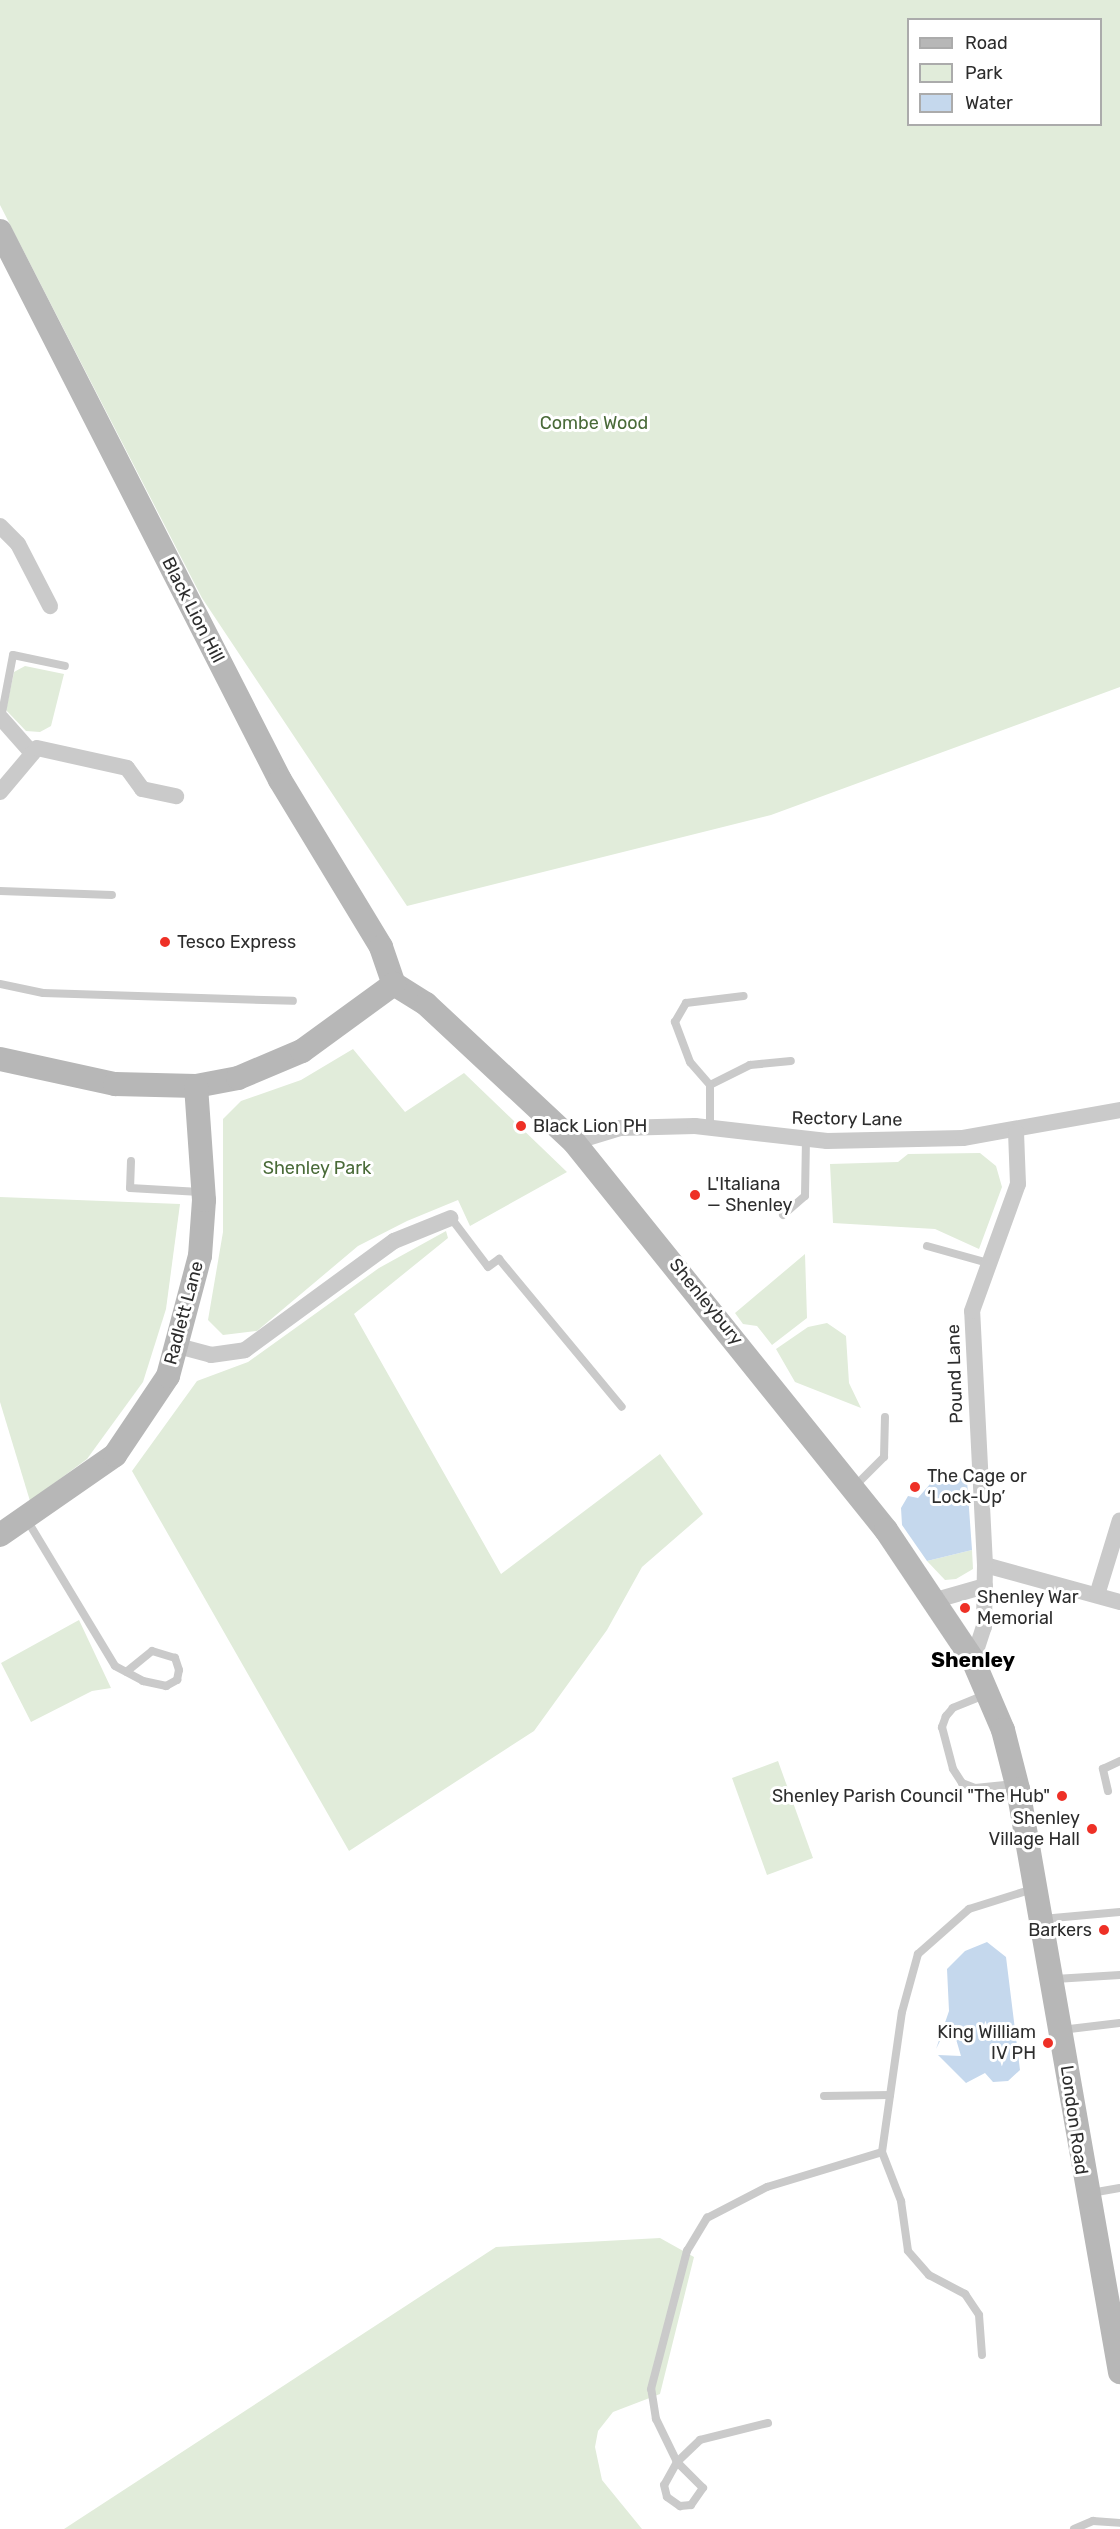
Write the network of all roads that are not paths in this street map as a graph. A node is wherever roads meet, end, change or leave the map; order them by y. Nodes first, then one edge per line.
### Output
1 (0, 231) edge
2 (0, 526) edge
3 (50, 606) dead end
4 (65, 666) dead end
5 (1, 718) edge
6 (32, 753) junction
7 (0, 792) edge
8 (176, 796) dead end
9 (0, 891) edge
10 (112, 895) dead end
11 (0, 984) edge
12 (394, 984) junction
13 (744, 996) dead end
14 (293, 1000) dead end
15 (0, 1059) edge
16 (791, 1061) dead end
17 (710, 1085) junction
18 (196, 1086) junction
19 (1120, 1110) edge
20 (710, 1126) junction
21 (1016, 1132) junction
22 (806, 1140) junction
23 (574, 1142) junction
24 (131, 1161) dead end
25 (204, 1193) junction
26 (783, 1215) dead end
27 (451, 1218) joint
28 (927, 1246) dead end
29 (988, 1263) junction
30 (178, 1346) junction
31 (622, 1407) dead end
32 (885, 1417) dead end
33 (853, 1488) junction
34 (27, 1520) junction
35 (1120, 1520) edge
36 (0, 1535) edge
37 (985, 1565) junction
38 (985, 1586) junction
39 (1097, 1595) junction
40 (936, 1600) junction
41 (1120, 1602) edge
42 (973, 1660) junction
43 (126, 1672) junction
44 (990, 1693) junction
45 (1120, 1761) edge
46 (1016, 1784) junction
47 (1108, 1791) dead end
48 (1036, 1888) junction
49 (1120, 1912) edge
50 (1042, 1919) junction
51 (1120, 1975) edge
52 (1052, 1979) junction
53 (1120, 2023) edge
54 (1060, 2030) junction
55 (890, 2095) junction
56 (824, 2096) dead end
57 (882, 2152) junction
58 (1120, 2188) edge
59 (1085, 2194) junction
60 (1112, 2294) edge
61 (982, 2355) dead end
62 (1120, 2372) edge
63 (768, 2423) dead end
64 (677, 2462) junction
65 (1120, 2523) edge
66 (1074, 2529) edge

1 - 12 main road, Black Lion Hill
2 - 3 street
4 - 5 lane
5 - 6 street
6 - 7 street
6 - 8 street
9 - 10 lane
11 - 14 lane
12 - 18 main road
12 - 23 main road, Shenleybury
13 - 17 lane
15 - 18 main road
16 - 17 lane
17 - 20 lane
18 - 25 main road, Radlett Lane
19 - 21 street, Rectory Lane
20 - 22 street, Rectory Lane
20 - 23 street, Rectory Lane
21 - 22 street, Rectory Lane
21 - 29 street, Pound Lane
22 - 26 lane
23 - 33 main road, Shenleybury
24 - 25 lane
25 - 30 main road, Radlett Lane
27 - 30 street
27 - 31 lane
28 - 29 lane
29 - 37 street, Pound Lane
30 - 34 main road, Radlett Lane
32 - 33 lane
33 - 40 main road, Shenleybury
34 - 36 main road, Radlett Lane
34 - 43 lane
35 - 39 street
37 - 38 street, Pound Lane
37 - 39 street
38 - 40 street
38 - 42 street, Pound Lane
39 - 41 street
40 - 42 main road, Shenleybury
42 - 44 main road, London Road
43 - 43 lane
44 - 46 main road, London Road
44 - 46 lane
45 - 47 lane
46 - 48 main road, London Road
48 - 50 main road, London Road
48 - 55 lane
49 - 50 lane
50 - 52 main road, London Road
51 - 52 lane
52 - 54 main road, London Road
53 - 54 lane
54 - 59 main road, London Road
55 - 56 lane
55 - 57 lane
57 - 61 lane
57 - 64 lane
58 - 59 lane
59 - 60 main road, London Road
60 - 62 main road, London Road
63 - 64 lane
64 - 64 lane
65 - 66 lane

